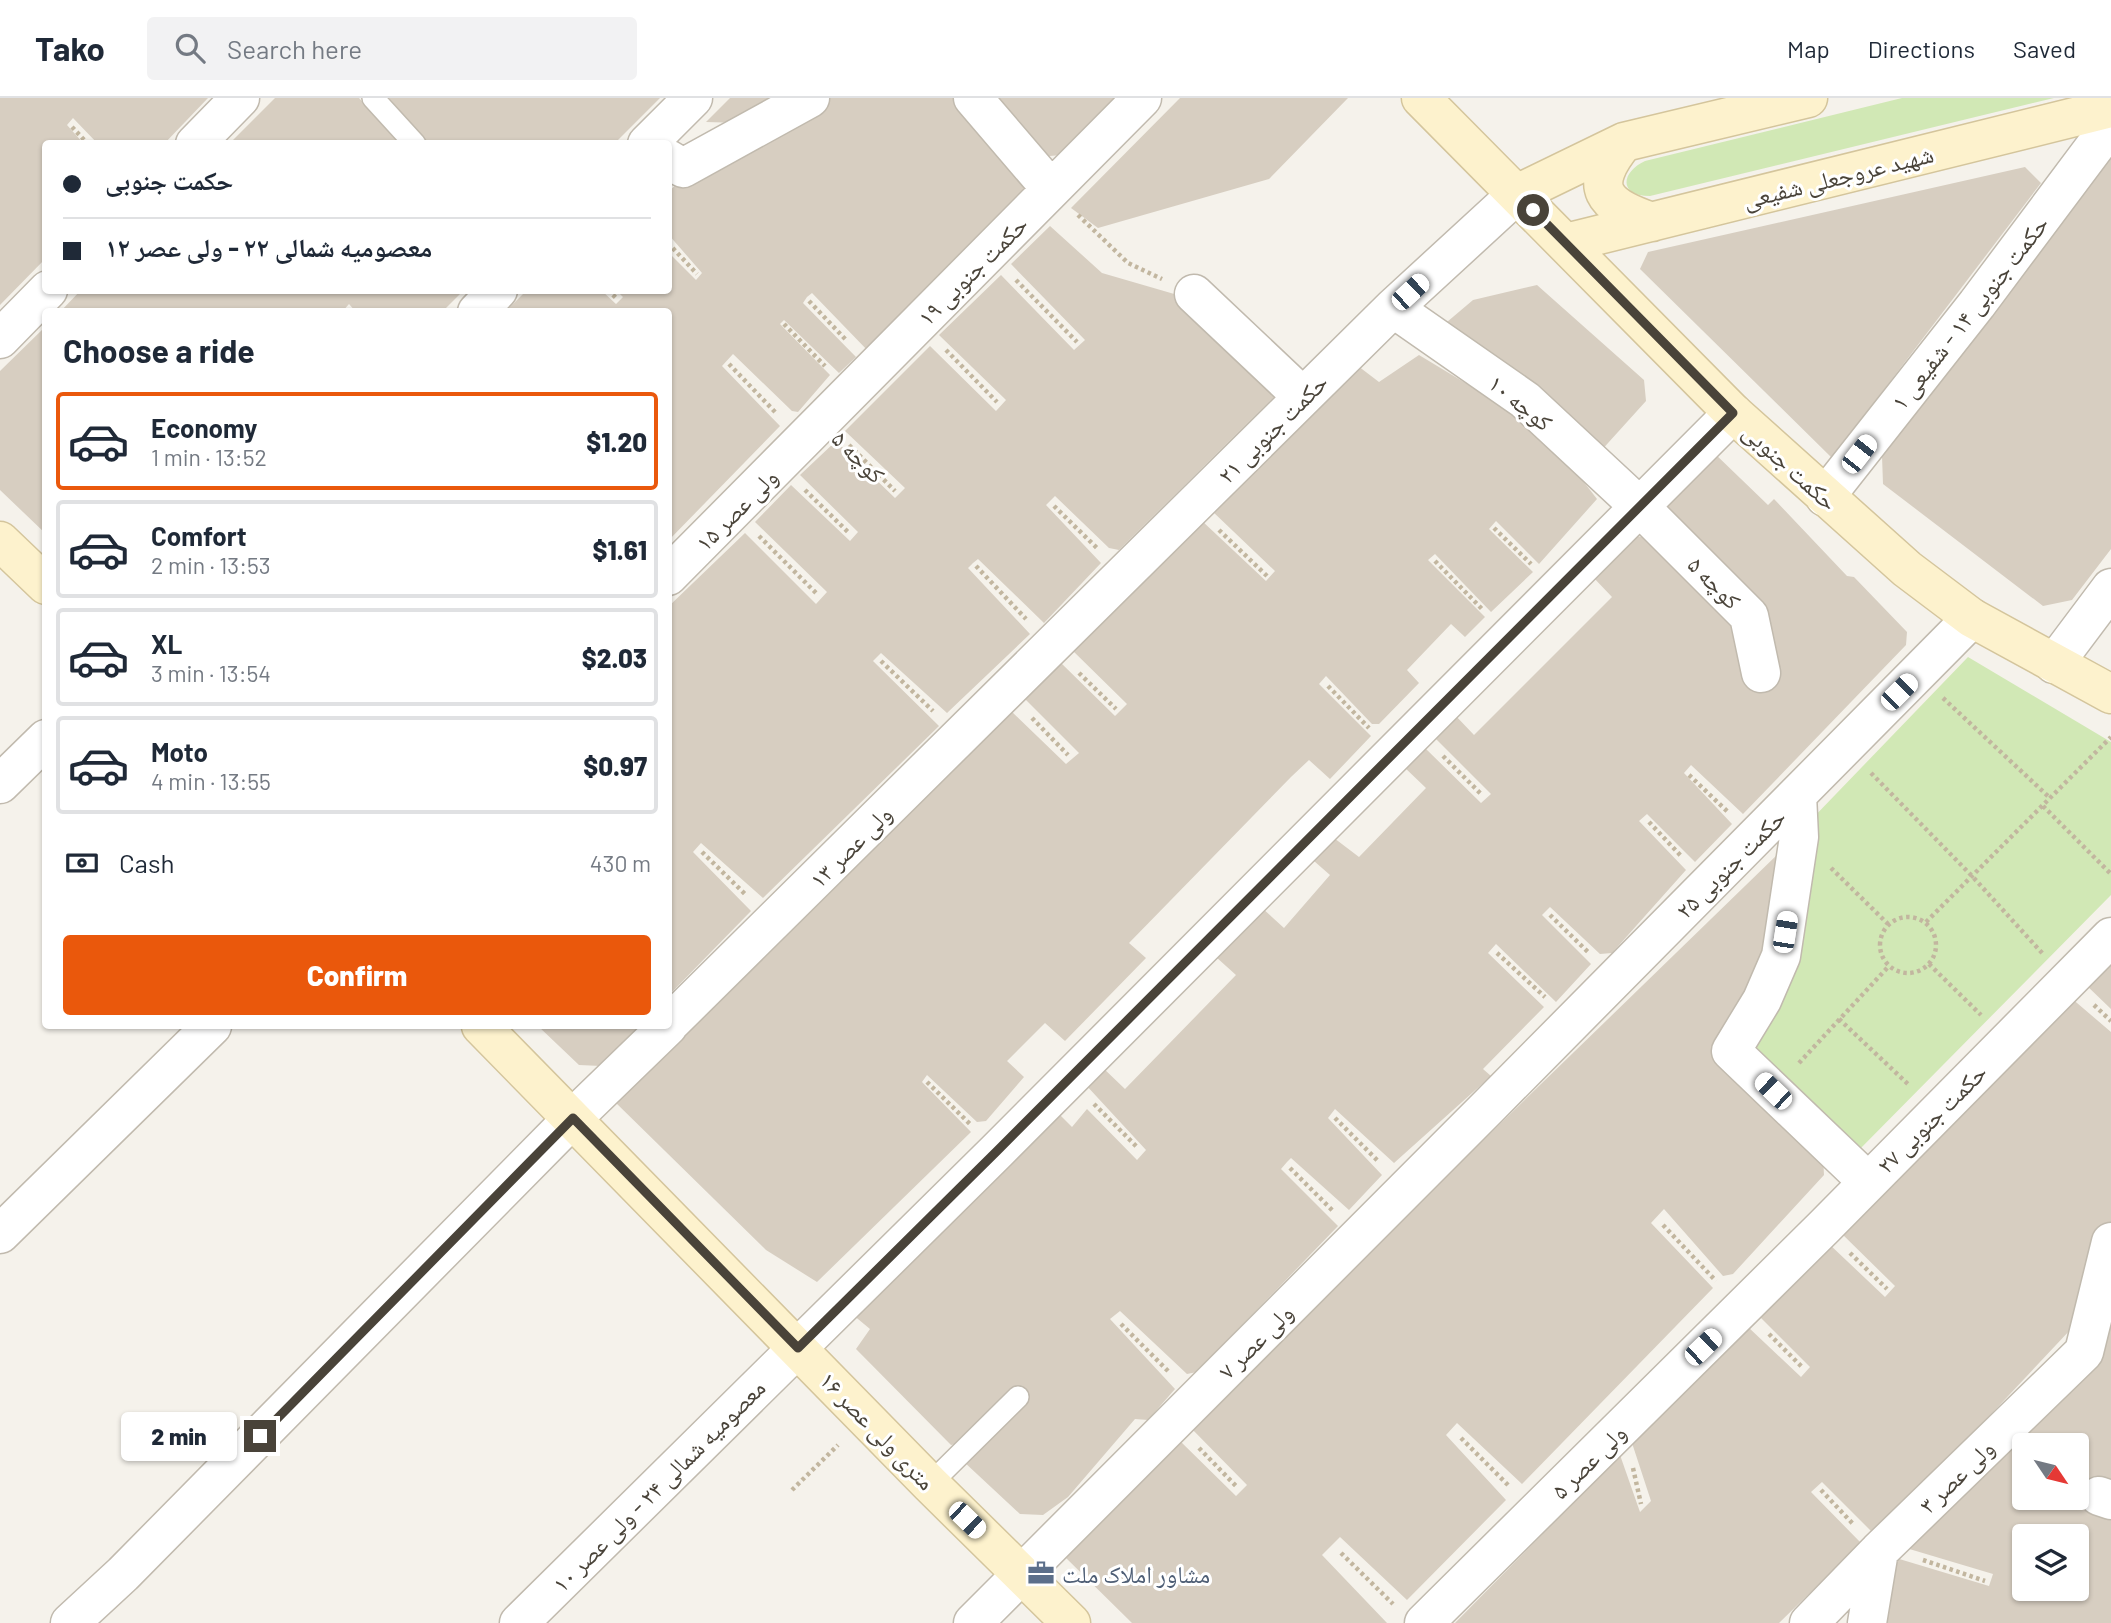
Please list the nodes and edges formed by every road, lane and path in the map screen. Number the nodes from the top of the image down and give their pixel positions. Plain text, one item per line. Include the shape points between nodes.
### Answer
1 (240, 98) edge
2 (373, 98) edge
3 (694, 98) edge
4 (810, 98) edge
5 (973, 98) edge
6 (1142, 98) edge
7 (1421, 98) edge
8 (1808, 98) edge
9 (2111, 108) edge
10 (2111, 125) edge
11 (72, 127) dead end
12 (84, 140) edge
13 (199, 140) edge
14 (411, 140) edge
15 (651, 140) edge
16 (1624, 142) junction
17 (672, 162) edge
18 (1051, 189) junction
19 (1517, 194) junction
20 (1652, 222) junction
21 (1566, 243) junction
22 (672, 247) edge
23 (990, 252) junction
24 (697, 274) dead end
25 (44, 294) edge
26 (494, 294) edge
27 (612, 294) edge
28 (1194, 294) joint
29 (617, 299) dead end
30 (810, 301) dead end
31 (481, 308) edge
32 (1393, 308) junction
33 (920, 323) junction
34 (784, 324) dead end
35 (0, 339) edge
36 (1077, 342) dead end
37 (729, 364) dead end
38 (863, 381) junction
39 (1303, 397) junction
40 (997, 402) dead end
41 (1733, 413) junction
42 (802, 442) junction
43 (895, 491) dead end
44 (1825, 497) junction
45 (1054, 506) dead end
46 (1194, 506) junction
47 (1640, 507) junction
48 (734, 511) junction
49 (1494, 528) dead end
50 (849, 533) dead end
51 (0, 541) edge
52 (1435, 561) dead end
53 (976, 566) dead end
54 (672, 572) edge
55 (1124, 574) junction
56 (1267, 576) dead end
57 (42, 581) edge
58 (2111, 588) edge
59 (1557, 590) junction
60 (818, 595) dead end
61 (1972, 618) junction
62 (1510, 637) junction
63 (881, 661) dead end
64 (2054, 664) junction
65 (1029, 668) junction
66 (1761, 673) dead end
67 (1917, 674) junction
68 (1328, 686) dead end
69 (2111, 694) edge
70 (1116, 709) dead end
71 (959, 737) junction
72 (2111, 737) edge
73 (1406, 742) junction
74 (42, 743) edge
75 (1845, 747) junction
76 (1068, 755) dead end
77 (1689, 775) dead end
78 (0, 784) edge
79 (1482, 795) dead end
80 (1797, 795) junction
81 (2050, 798) junction
82 (2043, 806) junction
83 (1649, 822) dead end
84 (1755, 838) junction
85 (702, 852) dead end
86 (2111, 874) edge
87 (1972, 876) junction
88 (1709, 885) junction
89 (1550, 915) dead end
90 (774, 922) junction
91 (1926, 922) junction
92 (2111, 937) edge
93 (1497, 953) dead end
94 (1929, 964) junction
95 (1889, 966) junction
96 (1615, 979) junction
97 (2067, 981) junction
98 (1839, 1019) junction
99 (672, 1021) edge
100 (1573, 1022) junction
101 (209, 1029) edge
102 (484, 1029) edge
103 (664, 1029) edge
104 (2008, 1041) junction
105 (1069, 1079) junction
106 (927, 1082) dead end
107 (1773, 1091) junction
108 (1488, 1107) joint
109 (1937, 1112) junction
110 (573, 1118) junction
111 (1335, 1118) dead end
112 (1138, 1148) dead end
113 (997, 1151) junction
114 (1290, 1168) dead end
115 (1868, 1182) junction
116 (1406, 1190) junction
117 (1663, 1225) dead end
118 (1824, 1227) junction
119 (0, 1234) edge
120 (1359, 1237) junction
121 (2111, 1242) edge
122 (1887, 1289) dead end
123 (1747, 1304) junction
124 (1121, 1324) dead end
125 (798, 1348) junction
126 (1803, 1368) dead end
127 (1018, 1398) dead end
128 (1185, 1411) junction
129 (866, 1417) junction
130 (1461, 1438) dead end
131 (930, 1484) junction
132 (1237, 1487) dead end
133 (792, 1490) dead end
134 (1821, 1490) dead end
135 (1535, 1513) junction
136 (1881, 1549) junction
137 (1341, 1553) dead end
138 (1022, 1574) junction
139 (1985, 1581) dead end
140 (1410, 1614) edge
141 (70, 1623) edge
142 (519, 1623) edge
143 (973, 1623) edge
144 (1071, 1623) edge
145 (1809, 1623) edge
146 (1867, 1623) edge

1 - 13 street
2 - 14 lane
3 - 15 street
4 - 17 street via 682,168
5 - 18 street
6 - 18 street, حکمت جنوبی ۱۹
7 - 19 street, حکمت جنوبی
8 - 16 street
9 - 20 street, شهید عروجعلی شفیعی
10 - 44 street, حکمت جنوبی ۱۴ - شفیعی ۱
11 - 12 path
16 - 19 street
16 - 20 street via 1611,158 1603,182 1607,199 1624,212
18 - 23 street, حکمت جنوبی ۱۹
18 - 28 path via 1128,263
19 - 21 street, حکمت جنوبی
19 - 32 street, حکمت جنوبی ۲۱
20 - 21 street, شهید عروجعلی شفیعی
21 - 41 street, حکمت جنوبی
22 - 24 path
23 - 33 street, حکمت جنوبی ۱۹
23 - 36 path
25 - 35 street
26 - 31 street
27 - 29 path
28 - 39 street
30 - 38 path
32 - 39 street, حکمت جنوبی ۲۱
32 - 47 street, کوچه ۱۰ via 1525,400
33 - 38 street, حکمت جنوبی ۱۹
33 - 40 path
34 - 38 path
37 - 42 path
38 - 42 street, حکمت جنوبی ۱۹
39 - 46 street, حکمت جنوبی ۲۱
41 - 44 street, حکمت جنوبی
41 - 47 street, معصومیه شمالی ۲۴ - ولی عصر ۱۰
42 - 43 path, کوچه ۵
42 - 48 street, ولی عصر ۱۵
42 - 50 path
44 - 61 street, حکمت جنوبی
45 - 55 path
46 - 55 street, حکمت جنوبی ۲۱
46 - 56 path
47 - 59 street, معصومیه شمالی ۲۴ - ولی عصر ۱۰
47 - 66 street, کوچه ۵ via 1749,616
48 - 54 street, ولی عصر ۱۵
48 - 60 path
49 - 59 path
51 - 57 street
52 - 62 path
53 - 65 path
55 - 65 street, حکمت جنوبی ۲۱
58 - 64 street
59 - 62 street, معصومیه شمالی ۲۴ - ولی عصر ۱۰
61 - 64 street, حکمت جنوبی
61 - 67 street, حکمت جنوبی ۲۵
62 - 73 street, معصومیه شمالی ۲۴ - ولی عصر ۱۰
63 - 71 path
64 - 69 street, حکمت جنوبی
65 - 70 path
65 - 71 street, ولی عصر ۱۳
65 - 76 path
67 - 75 street, حکمت جنوبی ۲۵
67 - 81 path
68 - 73 path
71 - 90 street, ولی عصر ۱۳
72 - 81 path
73 - 79 path
73 - 105 street, معصومیه شمالی ۲۴ - ولی عصر ۱۰
74 - 78 street
75 - 80 street, حکمت جنوبی ۲۵
75 - 87 path
77 - 84 path
80 - 84 street, حکمت جنوبی ۲۵
80 - 107 street via 1799,837 1781,956 1762,1000 1731,1051
81 - 82 path
82 - 86 path
82 - 87 path
83 - 88 path
84 - 88 street, حکمت جنوبی ۲۵
85 - 90 path
87 - 91 path
87 - 97 path
88 - 96 street, حکمت جنوبی ۲۵
89 - 96 path
90 - 99 street, ولی عصر ۱۳
91 - 94 path via 1935,934 1937,950
91 - 95 path via 1907,916 1888,924 1880,937 1881,953
92 - 97 street, حکمت جنوبی ۲۷
93 - 100 path
94 - 95 path via 1917,972 1902,973
94 - 104 path
95 - 98 path
96 - 100 street, حکمت جنوبی ۲۵
97 - 104 street, حکمت جنوبی ۲۷
98 - 107 path
98 - 109 path
100 - 108 street, حکمت جنوبی ۲۵
101 - 119 street
102 - 110 street, ۱۶ متری ولی عصر
103 - 110 street, ولی عصر ۱۳
104 - 109 street, حکمت جنوبی ۲۷
105 - 112 path
105 - 113 street, معصومیه شمالی ۲۴ - ولی عصر ۱۰
106 - 113 path
107 - 115 street
108 - 116 street, ولی عصر ۷
109 - 115 street, حکمت جنوبی ۲۷
110 - 125 street, ۱۶ متری ولی عصر
110 - 141 street, ولی عصر ۱۳
111 - 116 path
113 - 125 street, معصومیه شمالی ۲۴ - ولی عصر ۱۰
114 - 120 path
115 - 118 street, حکمت جنوبی ۲۷
116 - 120 street, ولی عصر ۷
117 - 123 path
118 - 122 path
118 - 123 street, حکمت جنوبی ۲۷
120 - 128 street, ولی عصر ۷
121 - 136 street, ولی عصر ۳ via 2084,1352
123 - 126 path
123 - 135 street, ولی عصر ۵
124 - 128 path
125 - 129 street, ۱۶ متری ولی عصر
125 - 142 street, معصومیه شمالی ۲۴ - ولی عصر ۱۰
127 - 131 lane
128 - 132 path
128 - 138 street, ولی عصر ۷
129 - 131 street, ۱۶ متری ولی عصر
129 - 133 path
130 - 135 path
131 - 138 street, ۱۶ متری ولی عصر
134 - 136 path
135 - 140 street, ولی عصر ۵
136 - 139 path
136 - 145 street, ولی عصر ۳
136 - 146 street
137 - 140 path
138 - 143 street, ولی عصر ۷
138 - 144 street, ۱۶ متری ولی عصر

